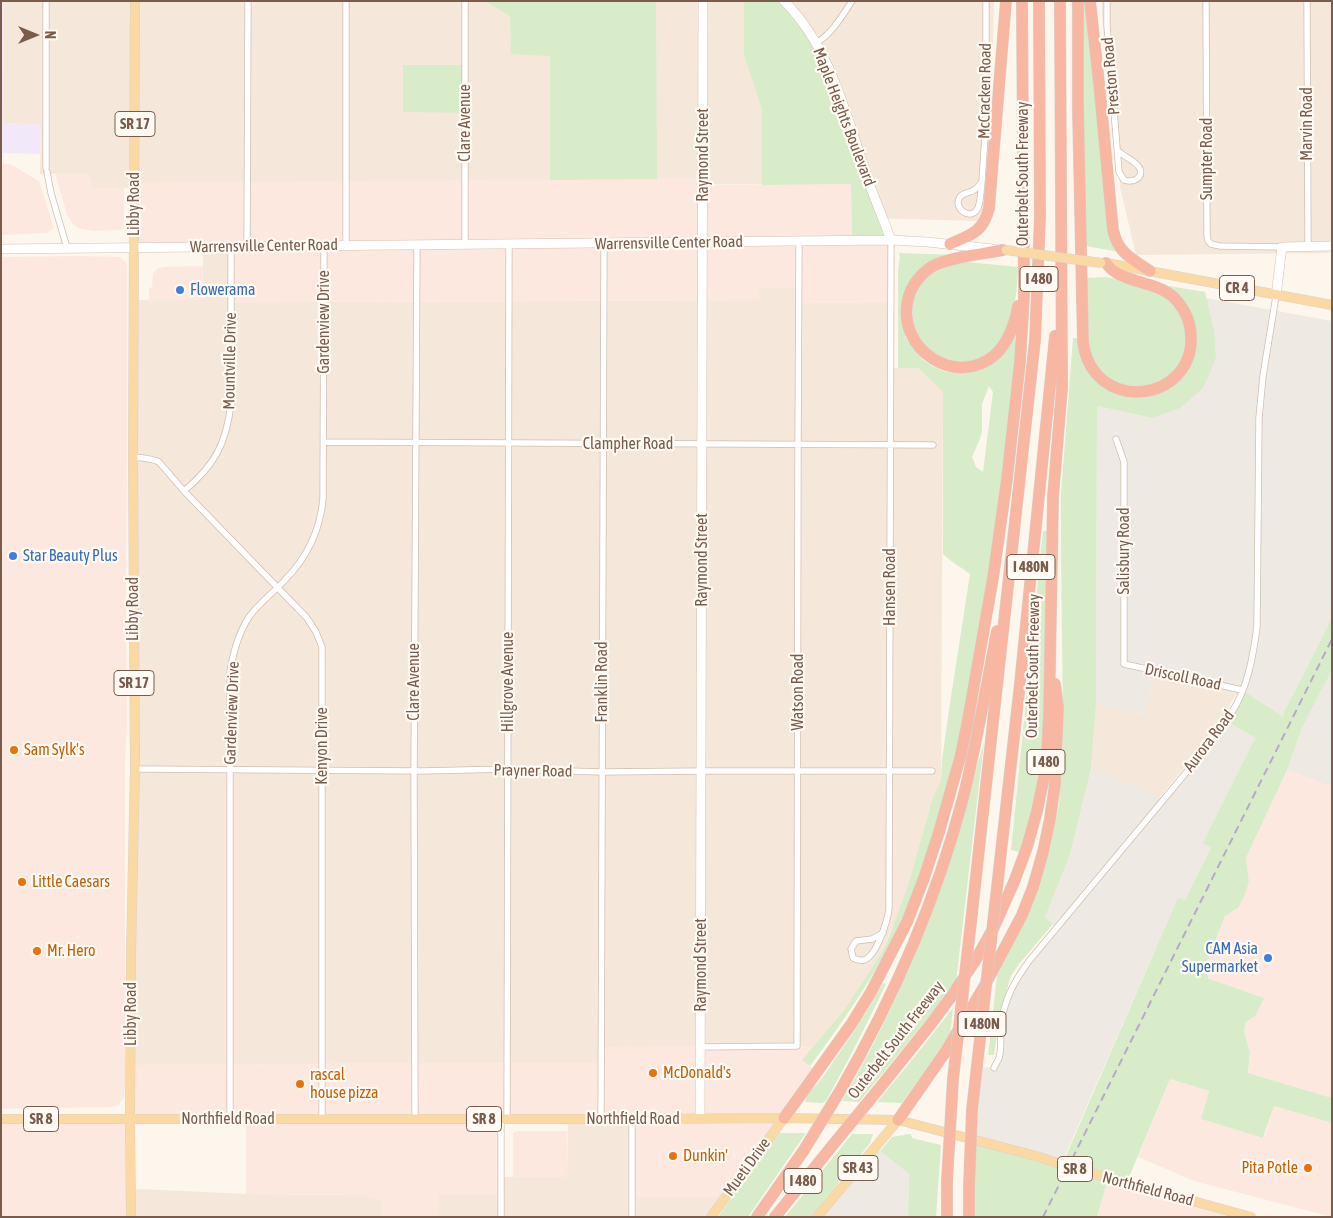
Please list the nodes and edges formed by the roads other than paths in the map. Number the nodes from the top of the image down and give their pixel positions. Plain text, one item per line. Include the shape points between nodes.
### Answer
1 (46, 1) edge
2 (135, 1) edge
3 (248, 1) edge
4 (346, 1) edge
5 (465, 1) edge
6 (703, 1) edge
7 (784, 1) edge
8 (852, 1) edge
9 (986, 1) edge
10 (1006, 1) edge
11 (1022, 1) edge
12 (1039, 1) edge
13 (1060, 1) edge
14 (1078, 1) edge
15 (1090, 1) edge
16 (1107, 1) edge
17 (1206, 1) edge
18 (1307, 1) edge
19 (816, 43) junction
20 (1118, 151) junction
21 (982, 181) junction
22 (891, 240) junction
23 (799, 242) junction
24 (703, 243) junction
25 (417, 244) junction
26 (465, 244) junction
27 (509, 244) junction
28 (604, 244) junction
29 (950, 244) junction
30 (346, 245) junction
31 (324, 246) junction
32 (1308, 246) junction
33 (1332, 246) edge
34 (134, 247) junction
35 (231, 247) junction
36 (247, 247) junction
37 (1282, 247) junction
38 (67, 248) junction
39 (1, 249) edge
40 (1004, 250) junction
41 (1104, 263) junction
42 (1022, 270) junction
43 (1150, 271) junction
44 (1060, 273) junction
45 (1276, 296) junction
46 (1332, 305) edge
47 (1116, 439) dead end
48 (324, 442) junction
49 (416, 443) junction
50 (508, 443) junction
51 (603, 444) junction
52 (702, 444) junction
53 (798, 445) junction
54 (891, 445) junction
55 (933, 445) dead end
56 (133, 457) junction
57 (184, 491) junction
58 (1011, 556) junction
59 (277, 588) junction
60 (1050, 650) junction
61 (1124, 664) joint
62 (1242, 690) junction
63 (135, 769) junction
64 (508, 769) junction
65 (230, 770) junction
66 (322, 770) junction
67 (414, 771) junction
68 (701, 771) junction
69 (798, 771) junction
70 (890, 771) junction
71 (932, 771) dead end
72 (601, 772) junction
73 (883, 932) junction
74 (700, 1047) junction
75 (994, 1068) dead end
76 (784, 1118) junction
77 (1, 1119) edge
78 (130, 1119) junction
79 (230, 1119) junction
80 (322, 1119) junction
81 (415, 1119) junction
82 (504, 1119) junction
83 (601, 1119) junction
84 (632, 1119) junction
85 (700, 1119) junction
86 (898, 1120) junction
87 (131, 1217) edge
88 (501, 1217) edge
89 (632, 1217) edge
90 (711, 1217) edge
91 (757, 1217) edge
92 (775, 1217) edge
93 (817, 1217) edge
94 (946, 1217) edge
95 (969, 1217) edge
96 (1251, 1217) edge

1 - 38 street via 46,170
2 - 34 main road, Libby Road / SR 17
3 - 36 street
4 - 30 street
5 - 26 street, Clare Avenue
6 - 24 street, Raymond Street
7 - 19 street, Maple Heights Boulevard
8 - 19 street via 823,39
9 - 21 street, McCracken Road via 986,121
10 - 29 highway via 990,208 981,228
11 - 42 highway
12 - 58 highway, Outerbelt South Freeway / I 480 via 1037,319
13 - 44 highway, Outerbelt South Freeway / I 480
14 - 41 highway via 1085,353 1088,363 1100,378 1120,390 1142,392 1163,386 1183,366 1190,350 1191,330 1184,310 1165,291 1116,273
15 - 43 highway via 1113,230 1124,254
16 - 20 street, Preston Road
17 - 37 street, Sumpter Road via 1208,240 1220,246
18 - 32 street, Marvin Road
19 - 22 street, Maple Heights Boulevard via 850,122
20 - 20 street, Preston Road via 1121,177 1130,182 1136,180 1139,166
21 - 21 street, McCracken Road via 977,210 963,213 959,208 959,198 976,189
22 - 23 street, Warrensville Center Road / CR 4
22 - 29 street, Warrensville Center Road / CR 4
22 - 54 street, Hansen Road
23 - 24 street, Warrensville Center Road / CR 4
23 - 53 street, Watson Road
24 - 28 street, Warrensville Center Road / CR 4
24 - 52 street, Raymond Street
25 - 26 street, Warrensville Center Road / CR 4
25 - 30 street, Warrensville Center Road / CR 4
25 - 49 street, Clare Avenue
26 - 27 street, Warrensville Center Road / CR 4
27 - 28 street, Warrensville Center Road / CR 4
27 - 50 street, Hillgrove Avenue
28 - 51 street, Franklin Road
29 - 40 street, Warrensville Center Road / CR 4
30 - 31 street, Warrensville Center Road / CR 4
31 - 36 street, Warrensville Center Road / CR 4
31 - 48 street, Gardenview Drive
32 - 33 street
32 - 37 street
34 - 35 street, Warrensville Center Road / CR 4
34 - 38 street, Warrensville Center Road / CR 4
34 - 56 main road, Libby Road / SR 17
35 - 36 street, Warrensville Center Road / CR 4
35 - 57 street, Mountville Drive via 231,404 228,424 210,464
37 - 45 street
38 - 39 street, Warrensville Center Road / CR 4
40 - 41 main road, Warrensville Center Road / CR 4, bridge
40 - 42 highway via 943,262 917,280 909,296 907,318 919,348 937,362 954,366 974,365 996,354 1016,318
41 - 43 main road, Warrensville Center Road / CR 4
42 - 76 highway via 1020,362 1007,479 967,725 947,804 907,922 872,992
43 - 45 main road, Warrensville Center Road / CR 4
44 - 60 highway, Outerbelt South Freeway / I 480 via 1062,388 1053,497
44 - 95 highway, Outerbelt South Freeway / I 480N, bridge via 1020,684 974,1090
45 - 46 main road, Warrensville Center Road / CR 4
45 - 62 street, Aurora Road via 1262,376 1259,418 1257,627 1253,656
47 - 61 street, Salisbury Road via 1124,462
48 - 49 street, Clampher Road
48 - 59 street, Gardenview Drive via 319,524 303,560
49 - 50 street, Clampher Road
49 - 67 street, Clare Avenue
50 - 51 street, Clampher Road
50 - 64 street, Hillgrove Avenue
51 - 52 street, Clampher Road
51 - 72 street, Franklin Road
52 - 53 street, Clampher Road
52 - 68 street, Raymond Street
53 - 54 street, Clampher Road
53 - 69 street, Watson Road
54 - 55 street, Clampher Road
54 - 70 street, Hansen Road
56 - 57 street, Kenyon Drive via 159,462
56 - 63 main road, Libby Road / SR 17
57 - 59 street, Kenyon Drive
58 - 91 highway, Outerbelt South Freeway / I 480, bridge via 963,798 923,919 896,982 840,1091
58 - 94 highway, Outerbelt South Freeway / I 480N, bridge via 953,1079
59 - 65 street, Gardenview Drive via 249,617 233,657
59 - 66 street, Kenyon Drive via 306,618 322,647
60 - 86 highway via 1058,703 1055,784 1033,887 985,985 946,1051
60 - 92 highway, Outerbelt South Freeway / I 480, bridge via 1045,773 1032,829 994,927 966,976 931,1024
61 - 62 street, Driscoll Road
62 - 75 street, Aurora Road via 1233,711 1210,744 1017,978 1004,1010 1000,1057
63 - 65 street, Prayner Road
63 - 78 main road, Libby Road / SR 17
64 - 67 street, Prayner Road
64 - 72 street, Prayner Road
64 - 82 street, Hillgrove Avenue
65 - 66 street, Prayner Road
65 - 79 street, Gardenview Drive
66 - 67 street, Prayner Road
66 - 80 street, Kenyon Drive
67 - 81 street, Clare Avenue
68 - 69 street, Prayner Road
68 - 72 street, Prayner Road
68 - 74 street, Raymond Street
69 - 70 street, Prayner Road
69 - 74 street, Watson Road via 797,1046
70 - 71 street, Prayner Road
70 - 73 street, Hansen Road via 889,908
72 - 83 street, Franklin Road
73 - 73 street, Hansen Road via 872,955 862,961 853,958 851,949 856,941 872,939
74 - 85 street, Raymond Street
76 - 85 main road, Northfield Road / SR 8
76 - 86 main road, Northfield Road / SR 8
76 - 90 main road, Mueti Drive
77 - 78 main road, Northfield Road / SR 8
78 - 79 main road, Northfield Road / SR 8
78 - 87 main road, Libby Road / SR 17
79 - 80 main road, Northfield Road / SR 8
80 - 81 main road, Northfield Road / SR 8
81 - 82 main road, Northfield Road / SR 8
82 - 83 main road, Northfield Road / SR 8
82 - 88 street, Hillgrove Avenue
83 - 84 main road, Northfield Road / SR 8
84 - 85 main road, Northfield Road / SR 8
84 - 89 street
86 - 93 main road, SR 43
86 - 96 main road, Northfield Road / SR 8

